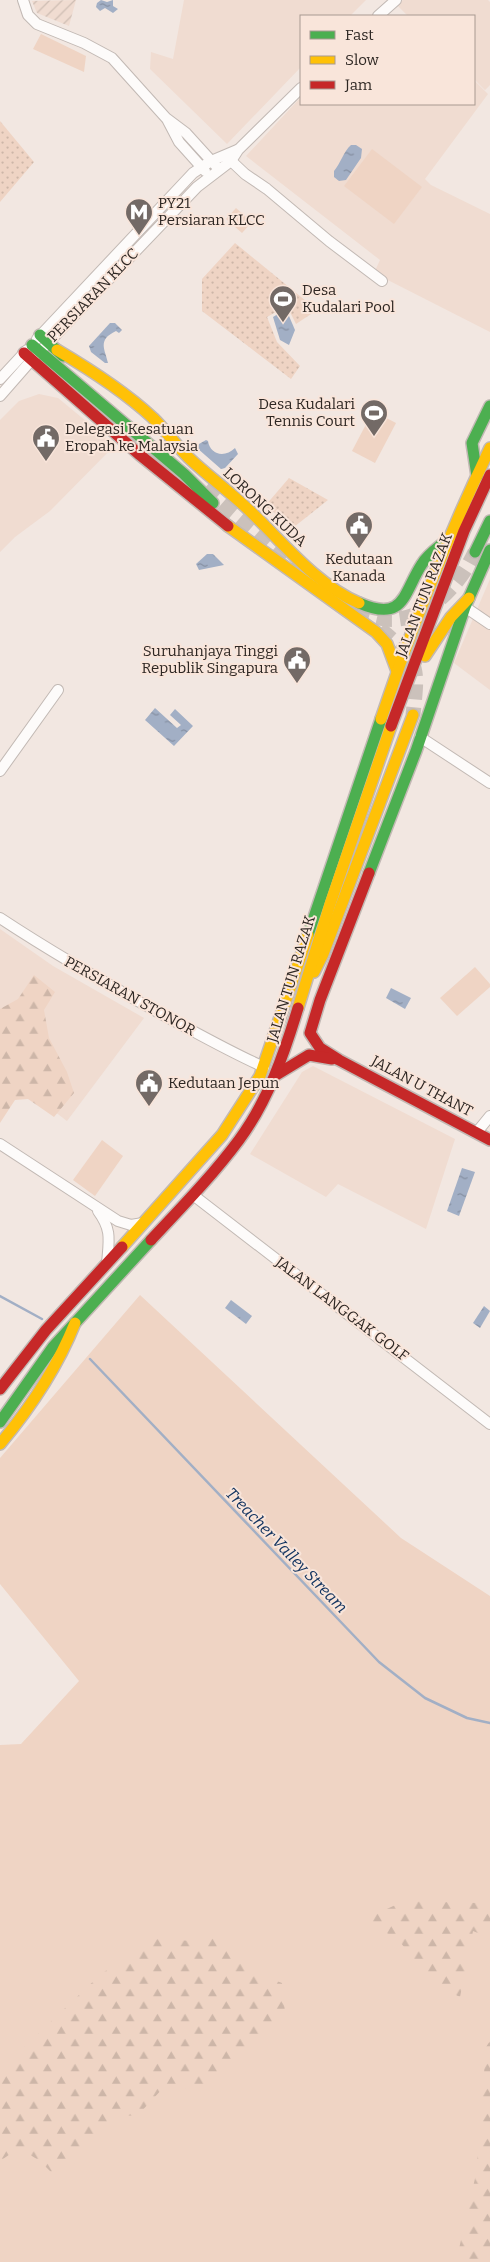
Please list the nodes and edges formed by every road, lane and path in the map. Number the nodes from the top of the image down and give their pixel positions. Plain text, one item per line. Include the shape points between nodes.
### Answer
1 (23, 0) edge
2 (396, 0) edge
3 (379, 15) edge
4 (300, 89) edge
5 (166, 118) junction
6 (228, 158) junction
7 (215, 165) junction
8 (201, 168) junction
9 (210, 175) junction
10 (382, 281) dead end
11 (48, 342) junction
12 (32, 352) junction
13 (0, 379) edge
14 (0, 396) edge
15 (490, 406) edge
16 (490, 448) edge
17 (185, 470) dead end
18 (490, 475) edge
19 (477, 476) junction
20 (225, 488) junction
21 (215, 505) dead end
22 (219, 520) junction
23 (490, 521) edge
24 (447, 540) junction
25 (490, 550) edge
26 (475, 552) tunnel mouth
27 (467, 602) junction
28 (490, 624) edge
29 (397, 671) junction
30 (58, 690) dead end
31 (402, 696) junction
32 (413, 715) tunnel mouth
33 (420, 738) junction
34 (0, 771) edge
35 (490, 783) edge
36 (0, 918) edge
37 (300, 998) junction
38 (339, 1060) junction
39 (264, 1068) junction
40 (276, 1075) junction
41 (490, 1116) edge
42 (477, 1132) junction
43 (490, 1140) edge
44 (0, 1144) edge
45 (193, 1195) junction
46 (96, 1208) junction
47 (145, 1223) junction
48 (107, 1264) junction
49 (77, 1320) junction
50 (34, 1344) junction
51 (0, 1380) edge
52 (0, 1389) edge
53 (10, 1411) junction
54 (0, 1422) edge
55 (490, 1424) edge
56 (0, 1434) edge
57 (0, 1444) edge

1 - 5 street via 28,15 37,24 112,58
2 - 3 street
4 - 6 street, PERSIARAN KLCC
5 - 7 street via 186,133
5 - 8 street via 179,142
6 - 7 street, PERSIARAN KLCC
6 - 10 street
7 - 8 street, PERSIARAN KLCC
7 - 9 street, PERSIARAN KLCC
8 - 9 street
8 - 11 street, PERSIARAN KLCC
9 - 11 street, PERSIARAN KLCC
11 - 12 street, PERSIARAN KLCC
11 - 17 main road via 78,374
11 - 20 main road, LORONG KUDA via 144,411 164,428 183,452
12 - 13 street, PERSIARAN KLCC
12 - 14 street, PERSIARAN KLCC
12 - 21 main road via 184,474
12 - 22 main road, LORONG KUDA via 140,455
15 - 19 main road via 472,442
16 - 19 main road, JALAN TUN RAZAK
18 - 31 main road, JALAN TUN RAZAK via 464,531
19 - 24 main road, JALAN TUN RAZAK
20 - 22 main road via 229,498 238,505 241,515 233,525
20 - 24 main road, LORONG KUDA via 306,567 349,600 368,609 388,610 406,599 423,563
22 - 29 main road, LORONG KUDA via 376,632 387,644
23 - 26 main road
24 - 29 main road, JALAN TUN RAZAK
25 - 27 main road
27 - 28 street
27 - 31 main road via 436,638
27 - 33 main road
29 - 39 main road, JALAN TUN RAZAK
30 - 34 street
31 - 37 main road, JALAN TUN RAZAK
32 - 37 main road via 323,954
33 - 35 street
33 - 38 main road, JALAN U THANT via 311,1027 311,1037 320,1048
36 - 39 street, PERSIARAN STONOR via 98,979
37 - 40 main road, JALAN TUN RAZAK
38 - 40 main road, JALAN U THANT via 309,1055
38 - 42 main road, JALAN U THANT
39 - 47 main road, JALAN TUN RAZAK via 222,1135
40 - 45 main road, JALAN TUN RAZAK via 240,1139
41 - 42 street
42 - 43 main road, JALAN U THANT
44 - 46 street
45 - 49 main road, JALAN TUN RAZAK
45 - 55 street, JALAN LANGGAK GOLF
46 - 47 street via 124,1224
46 - 48 street via 109,1232
47 - 48 main road, JALAN TUN RAZAK
48 - 50 main road, JALAN TUN RAZAK
49 - 53 main road, JALAN TUN RAZAK via 53,1348
49 - 57 main road via 65,1350 20,1421
50 - 51 main road
50 - 52 main road, JALAN TUN RAZAK
53 - 54 main road, JALAN TUN RAZAK
53 - 56 main road

